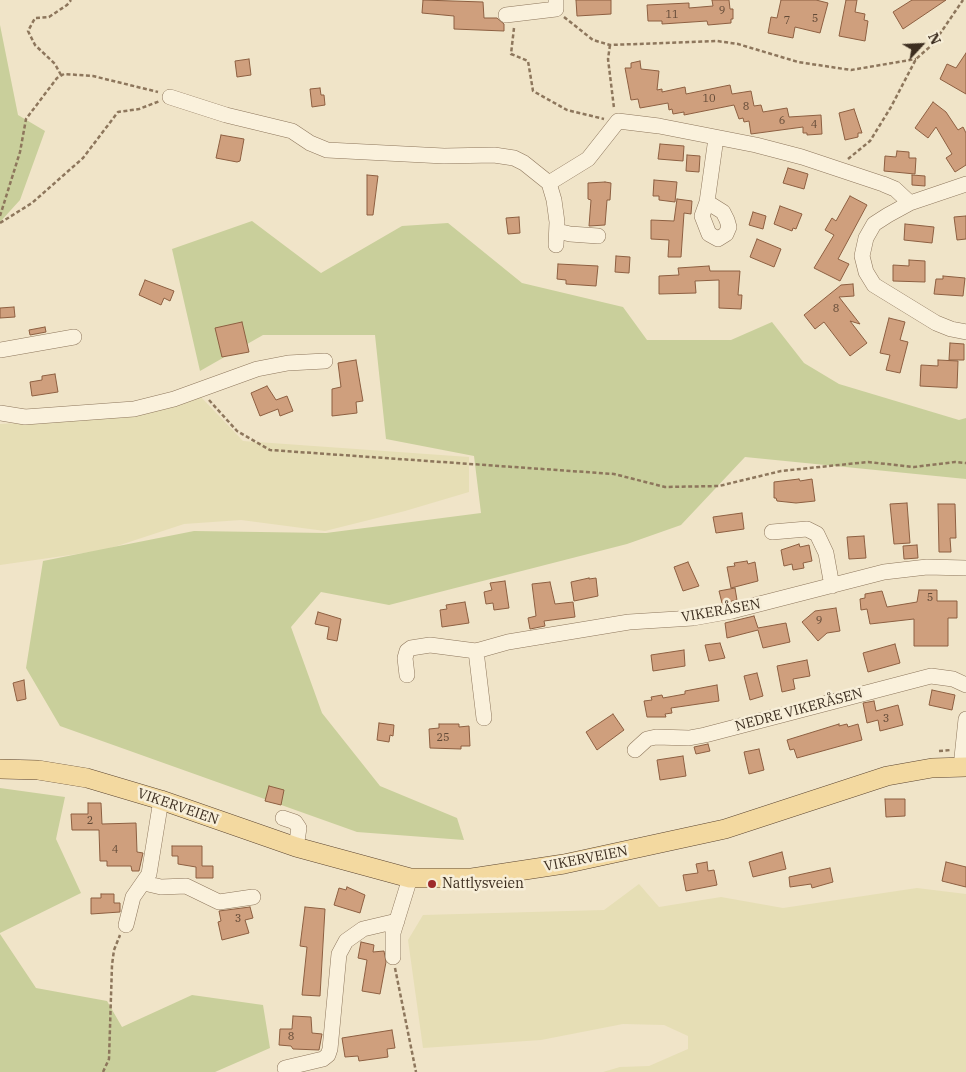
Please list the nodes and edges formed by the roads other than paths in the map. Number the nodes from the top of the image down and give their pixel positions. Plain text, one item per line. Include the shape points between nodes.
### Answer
1 (556, 4) edge
2 (511, 14) road end
3 (170, 97) road end
4 (716, 138) junction
5 (549, 183) junction
6 (966, 184) edge
7 (707, 202) dead end
8 (910, 203) junction
9 (598, 236) dead end
10 (966, 332) edge
11 (74, 337) dead end
12 (0, 350) edge
13 (325, 360) dead end
14 (0, 413) edge
15 (772, 532) dead end
16 (966, 568) edge
17 (832, 586) junction
18 (476, 651) junction
19 (407, 675) dead end
20 (966, 685) edge
21 (484, 718) dead end
22 (965, 728) edge
23 (635, 750) dead end
24 (964, 767) edge
25 (0, 769) edge
26 (161, 800) junction
27 (283, 818) dead end
28 (296, 847) junction
29 (410, 878) junction
30 (144, 883) junction
31 (253, 897) dead end
32 (396, 921) junction
33 (126, 925) road end
34 (393, 957) road end
35 (285, 1068) dead end

1 - 2 street
3 - 5 street via 292,131 327,150 494,155 514,158
4 - 5 street via 618,121 588,158
4 - 7 street
4 - 8 street via 765,147 883,184 895,189
5 - 9 street via 554,200 556,238 570,234
6 - 8 street
8 - 10 street via 874,224 866,238 862,256 866,272 874,285 892,298 936,323
11 - 12 street
13 - 14 street via 257,369 174,399 134,408 25,417
15 - 17 street via 807,529 817,534 826,553
16 - 17 street, VIKERÅSEN via 927,567 884,572
17 - 18 street, VIKERÅSEN via 732,612 629,622 508,642
18 - 19 street via 430,645 411,648 405,658
18 - 21 street
20 - 23 street, NEDRE VIKERÅSEN via 954,679 931,676 705,735 647,739
22 - 24 street
24 - 29 main road, VIKERVEIEN via 932,768 887,776 725,828 608,856 472,878
25 - 26 main road, VIKERVEIEN via 62,773
26 - 28 main road, VIKERVEIEN
26 - 30 street via 152,865
27 - 28 street via 295,822 299,828
28 - 29 main road, VIKERVEIEN
29 - 32 street
30 - 31 street via 161,887 186,886 219,902
30 - 33 street via 134,897
32 - 34 street
32 - 35 street via 363,929 346,941 339,954 330,1049 322,1059

